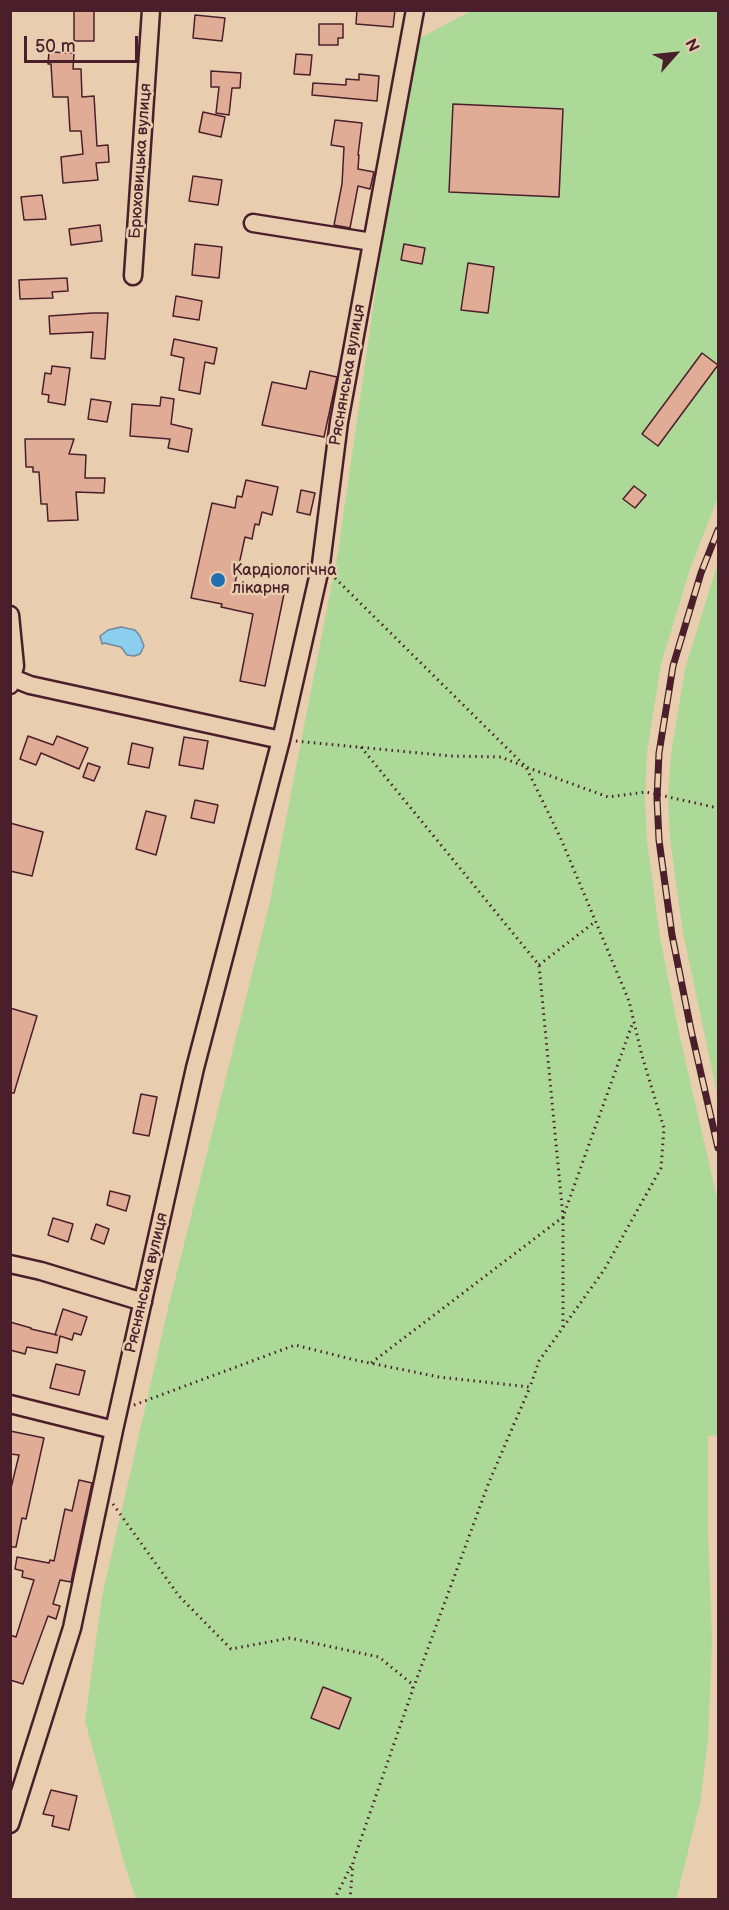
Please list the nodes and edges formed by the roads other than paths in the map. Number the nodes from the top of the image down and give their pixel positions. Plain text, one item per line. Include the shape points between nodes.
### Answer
1 (152, 10) edge
2 (415, 10) edge
3 (253, 223) dead end
4 (372, 242) junction
5 (134, 276) dead end
6 (10, 615) edge
7 (11, 680) edge
8 (281, 740) junction
9 (10, 1264) edge
10 (143, 1302) junction
11 (10, 1404) edge
12 (114, 1430) junction
13 (10, 1824) edge

1 - 5 street, Брюховицька вулиця
2 - 4 street, Ряснянська вулиця
3 - 4 street
4 - 8 street, Ряснянська вулиця via 339,422 321,564
6 - 7 street via 15,666
7 - 8 street
8 - 10 street, Ряснянська вулиця via 195,1068
9 - 10 street
10 - 12 street, Ряснянська вулиця
11 - 12 street
12 - 13 street, Ряснянська вулиця via 72,1628

